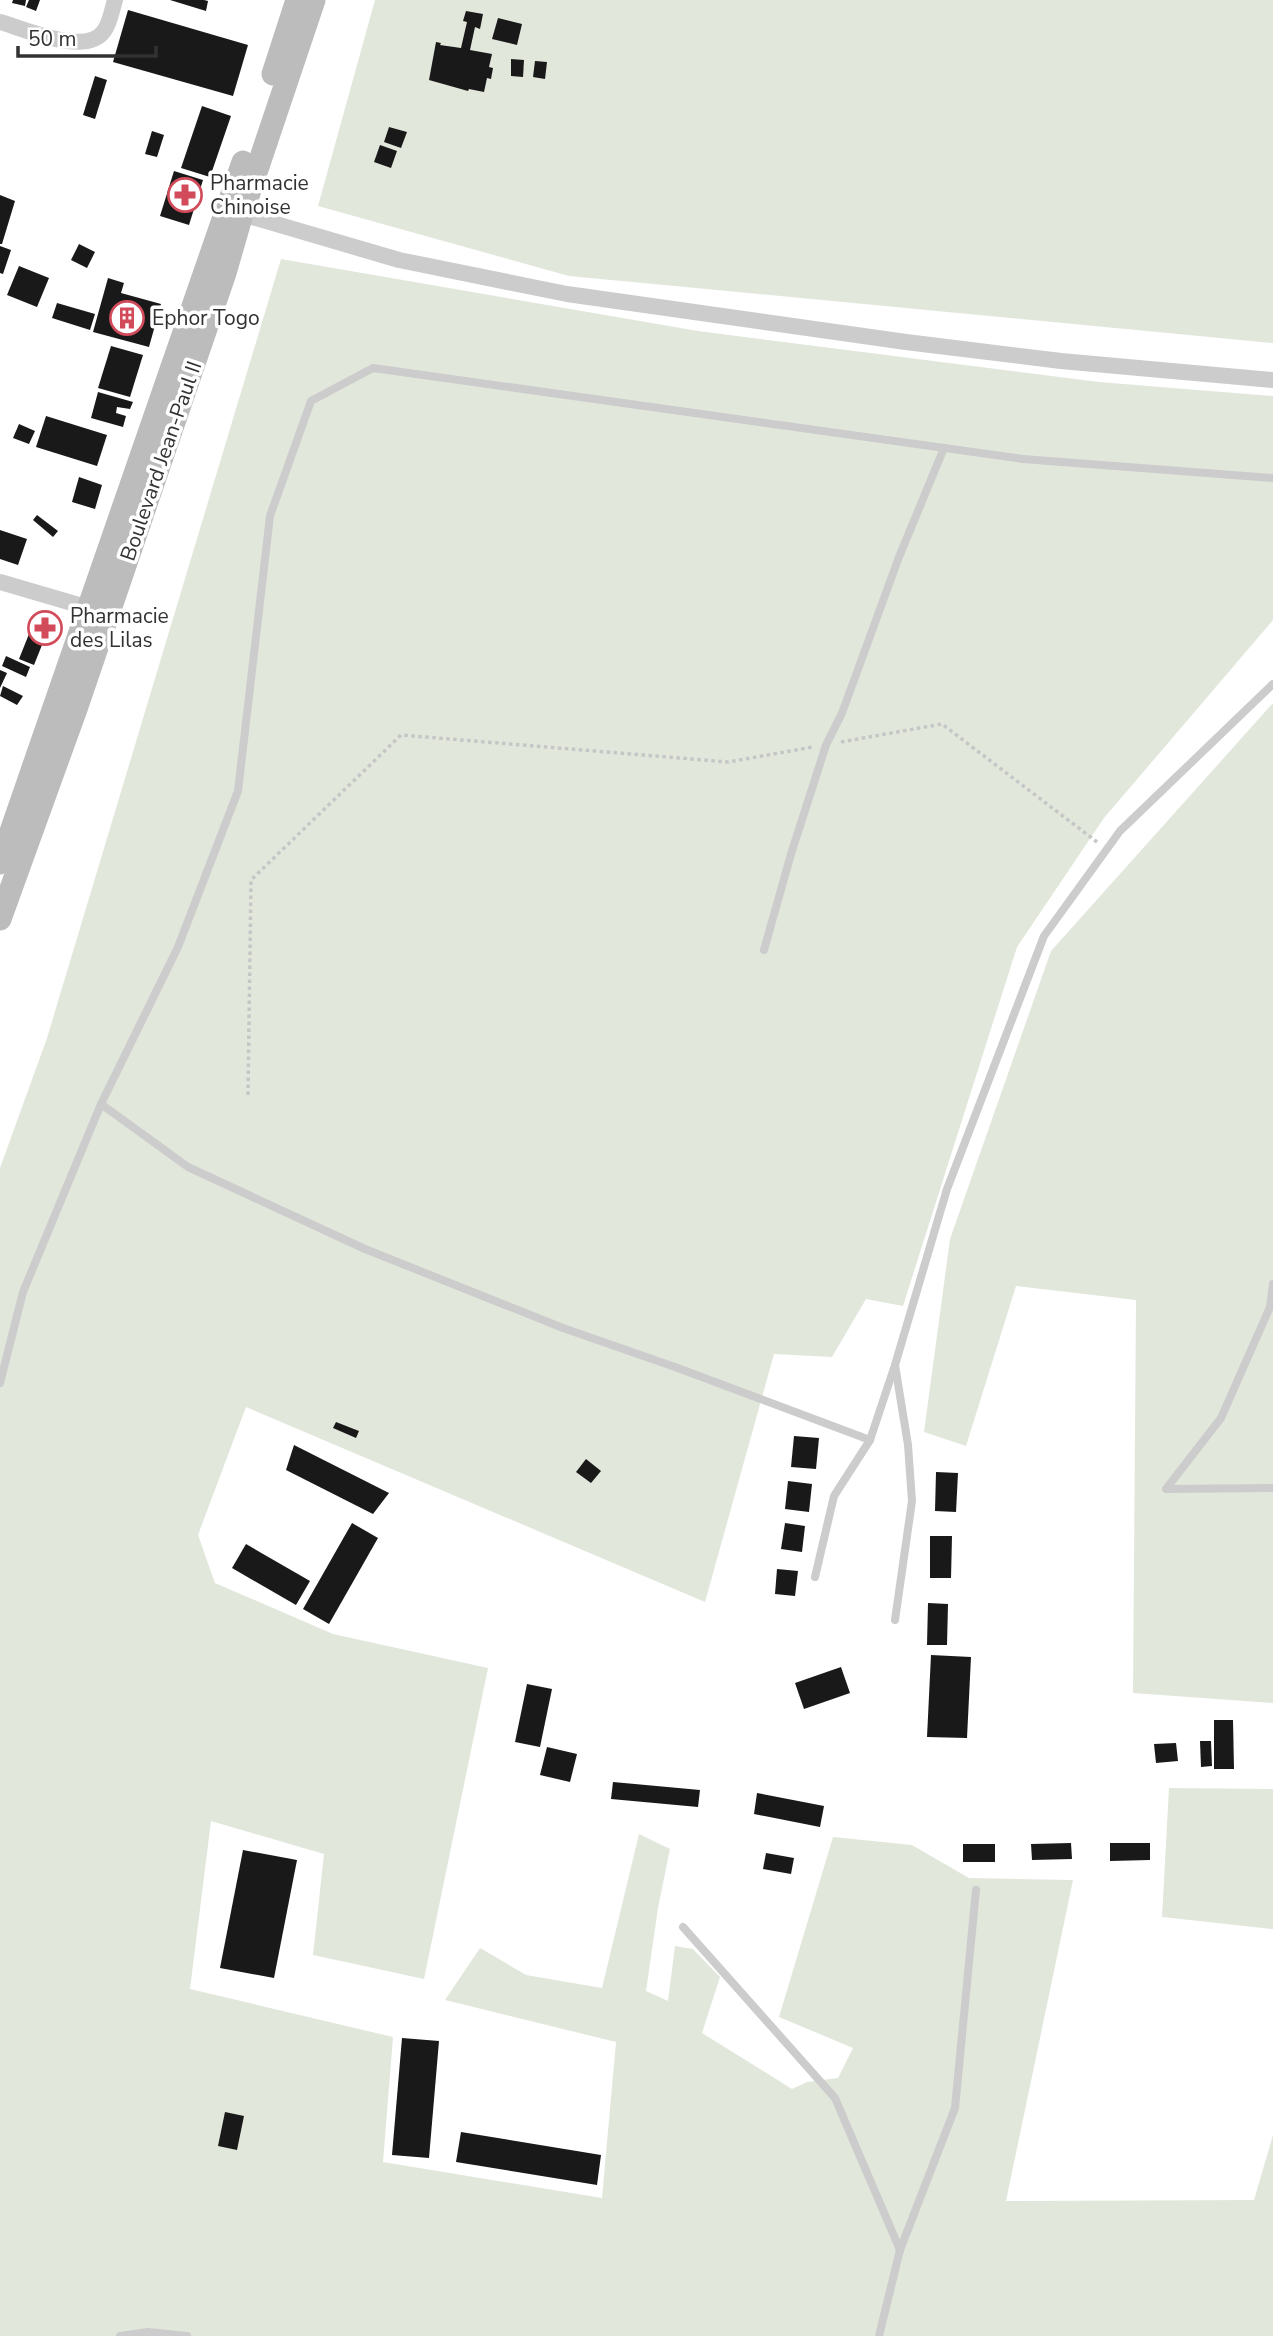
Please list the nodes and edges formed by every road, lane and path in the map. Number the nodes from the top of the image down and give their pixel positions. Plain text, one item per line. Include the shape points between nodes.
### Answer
1 (114, 0) edge
2 (297, 0) edge
3 (314, 0) edge
4 (0, 22) edge
5 (242, 214) junction
6 (1273, 380) edge
7 (944, 448) junction
8 (1273, 478) edge
9 (0, 582) edge
10 (89, 608) junction
11 (1273, 684) edge
12 (826, 745) junction
13 (1107, 849) junction
14 (0, 863) edge
15 (0, 919) edge
16 (764, 950) dead end
17 (248, 1095) dead end
18 (101, 1104) junction
19 (1273, 1284) edge
20 (895, 1365) junction
21 (0, 1383) edge
22 (870, 1440) junction
23 (1273, 1488) edge
24 (814, 1577) dead end
25 (895, 1620) dead end
26 (976, 1890) dead end
27 (683, 1927) dead end
28 (900, 2250) junction
29 (120, 2336) edge
30 (187, 2336) edge
31 (879, 2336) edge

1 - 4 street via 106,29 90,42 73,43
2 - 10 main road, Boulevard Jean-Paul II
3 - 5 main road, Boulevard Jean-Paul II
5 - 6 street via 399,260 567,294 1061,361
5 - 15 main road, Boulevard Jean-Paul II via 76,709
7 - 8 lane via 1023,460
7 - 12 lane
7 - 18 lane via 373,368 311,401 270,516 237,791 178,947
9 - 10 street
10 - 14 main road, Boulevard Jean-Paul II
11 - 13 lane via 1120,831
12 - 13 path via 942,724
12 - 16 lane
12 - 17 path via 729,762 401,735 251,880
13 - 20 lane via 1044,936 947,1189
18 - 21 lane via 23,1292
18 - 22 lane via 188,1167 365,1249 563,1328
19 - 23 lane via 1270,1307 1221,1418 1166,1489
20 - 22 lane
20 - 25 lane via 912,1501
22 - 24 lane via 834,1496
26 - 28 lane via 955,2108
27 - 28 lane via 835,2098
28 - 31 lane
29 - 30 lane via 148,2332

